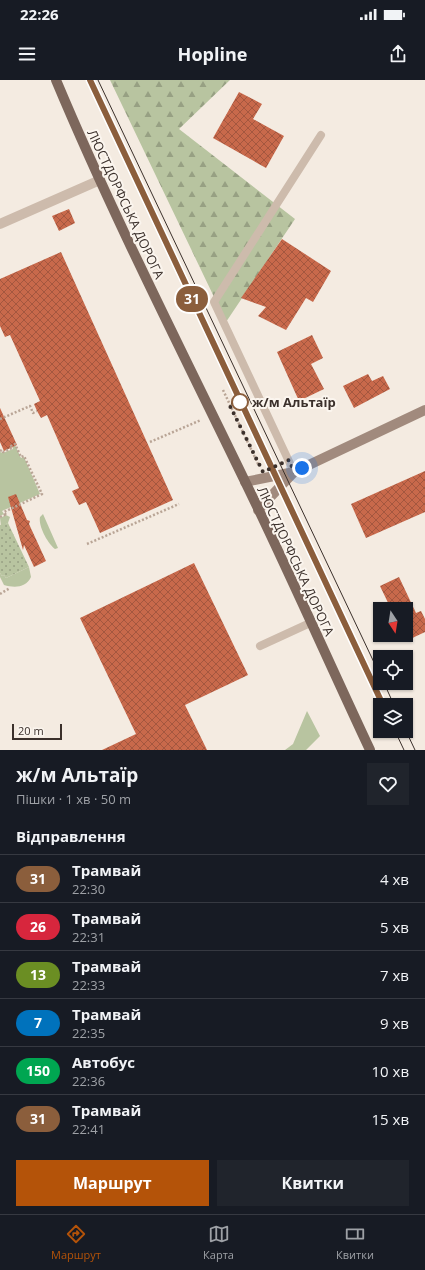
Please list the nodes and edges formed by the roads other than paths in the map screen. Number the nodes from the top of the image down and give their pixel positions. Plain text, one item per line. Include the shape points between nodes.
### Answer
1 (56, 80) edge
2 (321, 135) dead end
3 (100, 180) junction
4 (0, 224) edge
5 (425, 410) edge
6 (294, 472) junction
7 (245, 482) junction
8 (258, 510) junction
9 (310, 623) junction
10 (260, 646) dead end
11 (370, 750) edge

1 - 3 main road, ЛЮСТДОРФСЬКА ДОРОГА
2 - 6 lane via 214,302
3 - 4 street
3 - 7 main road, ЛЮСТДОРФСЬКА ДОРОГА
5 - 6 street
6 - 7 street
6 - 8 street
7 - 8 main road, ЛЮСТДОРФСЬКА ДОРОГА
8 - 9 main road, ЛЮСТДОРФСЬКА ДОРОГА
9 - 10 lane
9 - 11 main road, ЛЮСТДОРФСЬКА ДОРОГА

